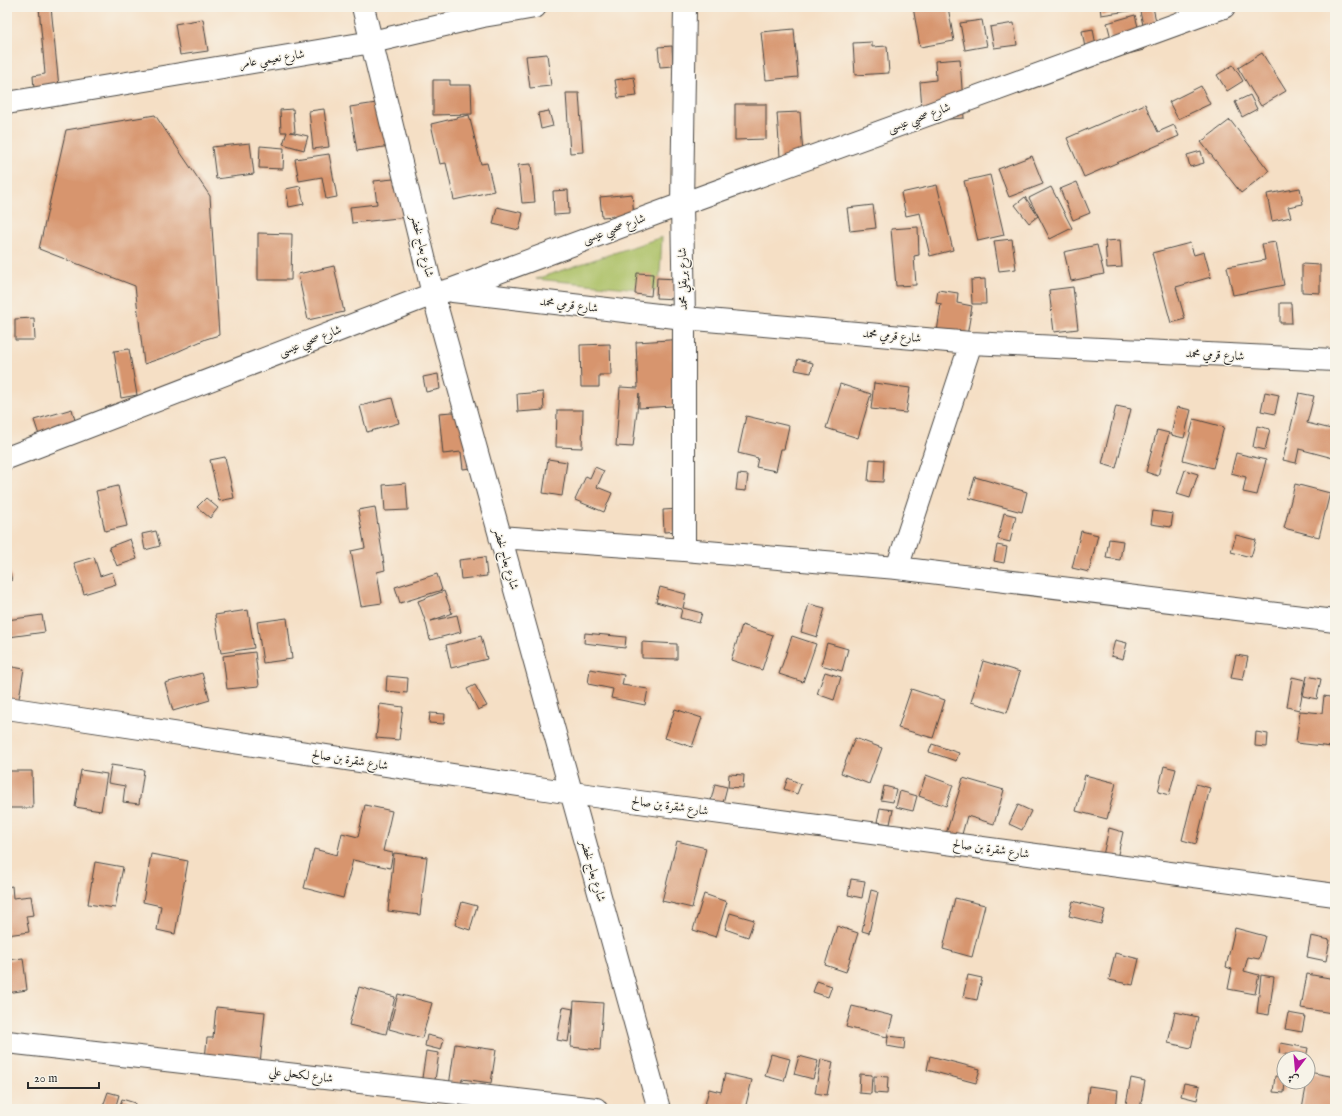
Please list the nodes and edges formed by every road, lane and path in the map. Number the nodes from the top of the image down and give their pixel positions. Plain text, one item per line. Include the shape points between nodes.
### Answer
1 (363, 7) edge
2 (535, 7) edge
3 (685, 7) edge
4 (1224, 7) edge
5 (483, 12) edge
6 (372, 42) junction
7 (7, 103) edge
8 (682, 204) junction
9 (442, 292) junction
10 (684, 318) junction
11 (971, 342) junction
12 (1335, 360) edge
13 (7, 458) edge
14 (500, 537) junction
15 (684, 550) junction
16 (897, 568) junction
17 (1335, 621) edge
18 (7, 708) edge
19 (572, 793) junction
20 (1335, 895) edge
21 (7, 1042) edge
22 (596, 1109) edge
23 (659, 1109) edge

1 - 6 street, شارع بعاج لخضر
2 - 5 street, شارع نعيمي عامر
3 - 8 street, شارع بريقلي محمد
4 - 8 street, شارع صحبي عيسى
5 - 6 street, شارع نعيمي عامر
6 - 7 street, شارع نعيمي عامر
6 - 9 street, شارع بعاج لخضر
8 - 9 street, شارع صحبي عيسى
8 - 10 street, شارع بريقلي محمد
9 - 10 street, شارع قرمي محمد
9 - 13 street, شارع صحبي عيسى
9 - 14 street, شارع بعاج لخضر
10 - 11 street, شارع قرمي محمد
10 - 15 street, شارع بريقلي محمد
11 - 12 street, شارع قرمي محمد
11 - 16 street
14 - 15 street
14 - 19 street, شارع بعاج لخضر
15 - 16 street
16 - 17 street
18 - 19 street, شارع شقرة بن صالح
19 - 20 street, شارع شقرة بن صالح
19 - 23 street, شارع بعاج لخضر
21 - 22 street, شارع لكحل علي

